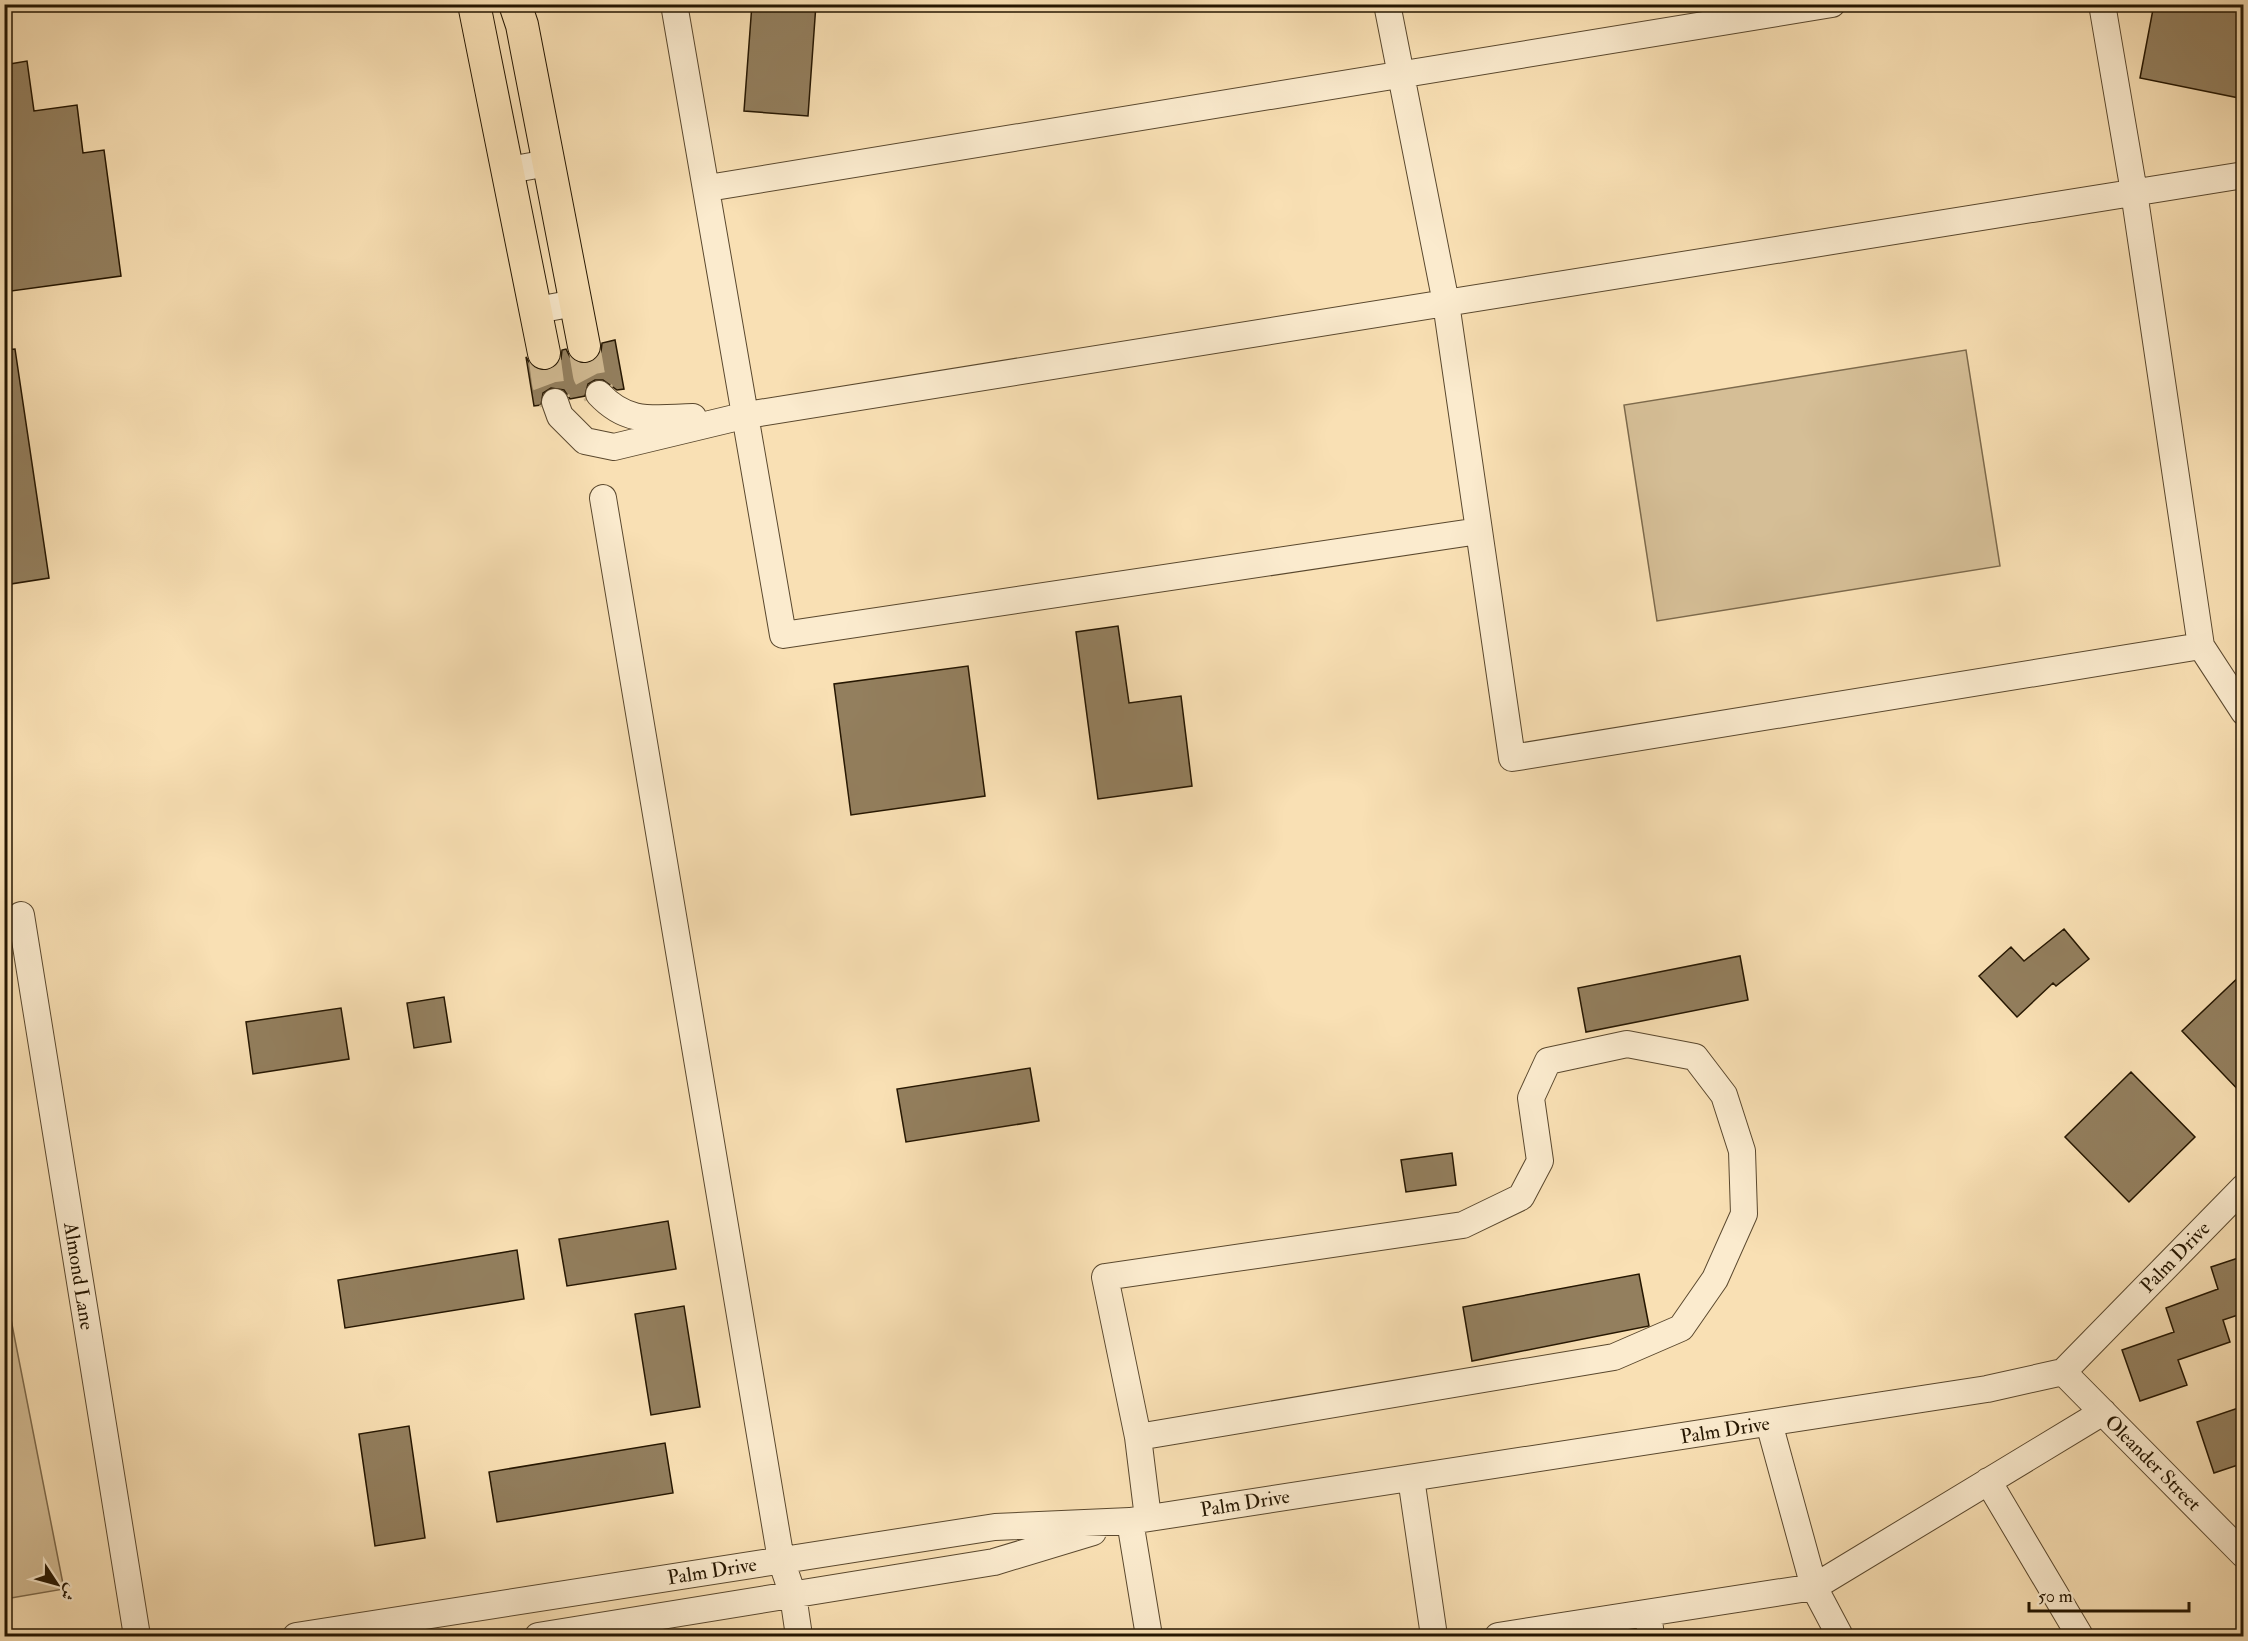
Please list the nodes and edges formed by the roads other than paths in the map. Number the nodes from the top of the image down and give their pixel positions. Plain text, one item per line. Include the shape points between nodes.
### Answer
1 (474, 4) edge
2 (515, 4) edge
3 (674, 4) edge
4 (1387, 4) edge
5 (1832, 4) edge
6 (2102, 4) edge
7 (1399, 73) junction
8 (548, 162) junction
9 (509, 170) junction
10 (2244, 174) edge
11 (708, 188) junction
12 (2134, 192) junction
13 (575, 303) junction
14 (1446, 303) junction
15 (537, 310) junction
16 (584, 346) tunnel mouth
17 (544, 353) tunnel mouth
18 (599, 394) tunnel mouth
19 (555, 402) tunnel mouth
20 (747, 415) junction
21 (603, 498) dead end
22 (1479, 531) junction
23 (2201, 646) junction
24 (2244, 712) edge
25 (21, 915) dead end
26 (2244, 1187) edge
27 (2063, 1372) junction
28 (2103, 1412) junction
29 (1770, 1423) junction
30 (1138, 1437) junction
31 (1411, 1478) junction
32 (1988, 1481) junction
33 (1139, 1519) junction
34 (2244, 1555) edge
35 (781, 1560) junction
36 (1814, 1587) junction
37 (793, 1595) junction
38 (1650, 1625) edge
39 (137, 1636) edge
40 (296, 1636) edge
41 (538, 1636) edge
42 (799, 1636) edge
43 (1149, 1636) edge
44 (1434, 1636) edge
45 (1498, 1636) edge
46 (1840, 1636) edge
47 (2080, 1636) edge

1 - 9 main road
2 - 8 main road
3 - 11 street
4 - 7 street
5 - 7 street
6 - 12 street
7 - 11 street
7 - 14 street
8 - 9 street
8 - 13 main road
9 - 15 main road
10 - 12 street
11 - 20 street
12 - 14 street
12 - 23 street
13 - 15 street
13 - 16 main road
14 - 20 street
14 - 22 street
15 - 17 main road
18 - 20 street via 609,405 635,418
19 - 20 street via 560,416 585,441 614,447
20 - 22 street via 783,635
21 - 35 street
22 - 23 street via 1512,758
23 - 24 street
25 - 39 street, Almond Lane
26 - 27 street, Palm Drive
27 - 28 street, Oleander Street
27 - 29 street, Palm Drive via 1987,1389
28 - 32 street
28 - 34 street, Oleander Street
29 - 31 street, Palm Drive
29 - 36 street
30 - 30 street via 1614,1358 1681,1328 1715,1279 1744,1214 1742,1151 1724,1095 1695,1057 1628,1044 1548,1061 1531,1098 1540,1161 1521,1197 1463,1225 1105,1277
30 - 33 street
31 - 33 street, Palm Drive
31 - 44 street
32 - 36 street
32 - 47 street
33 - 35 street, Palm Drive via 995,1527
33 - 37 street, Palm Drive via 994,1562
33 - 43 street
35 - 37 street
35 - 40 street, Palm Drive
36 - 38 street
36 - 46 street
37 - 41 street, Palm Drive
37 - 42 street
38 - 45 street

